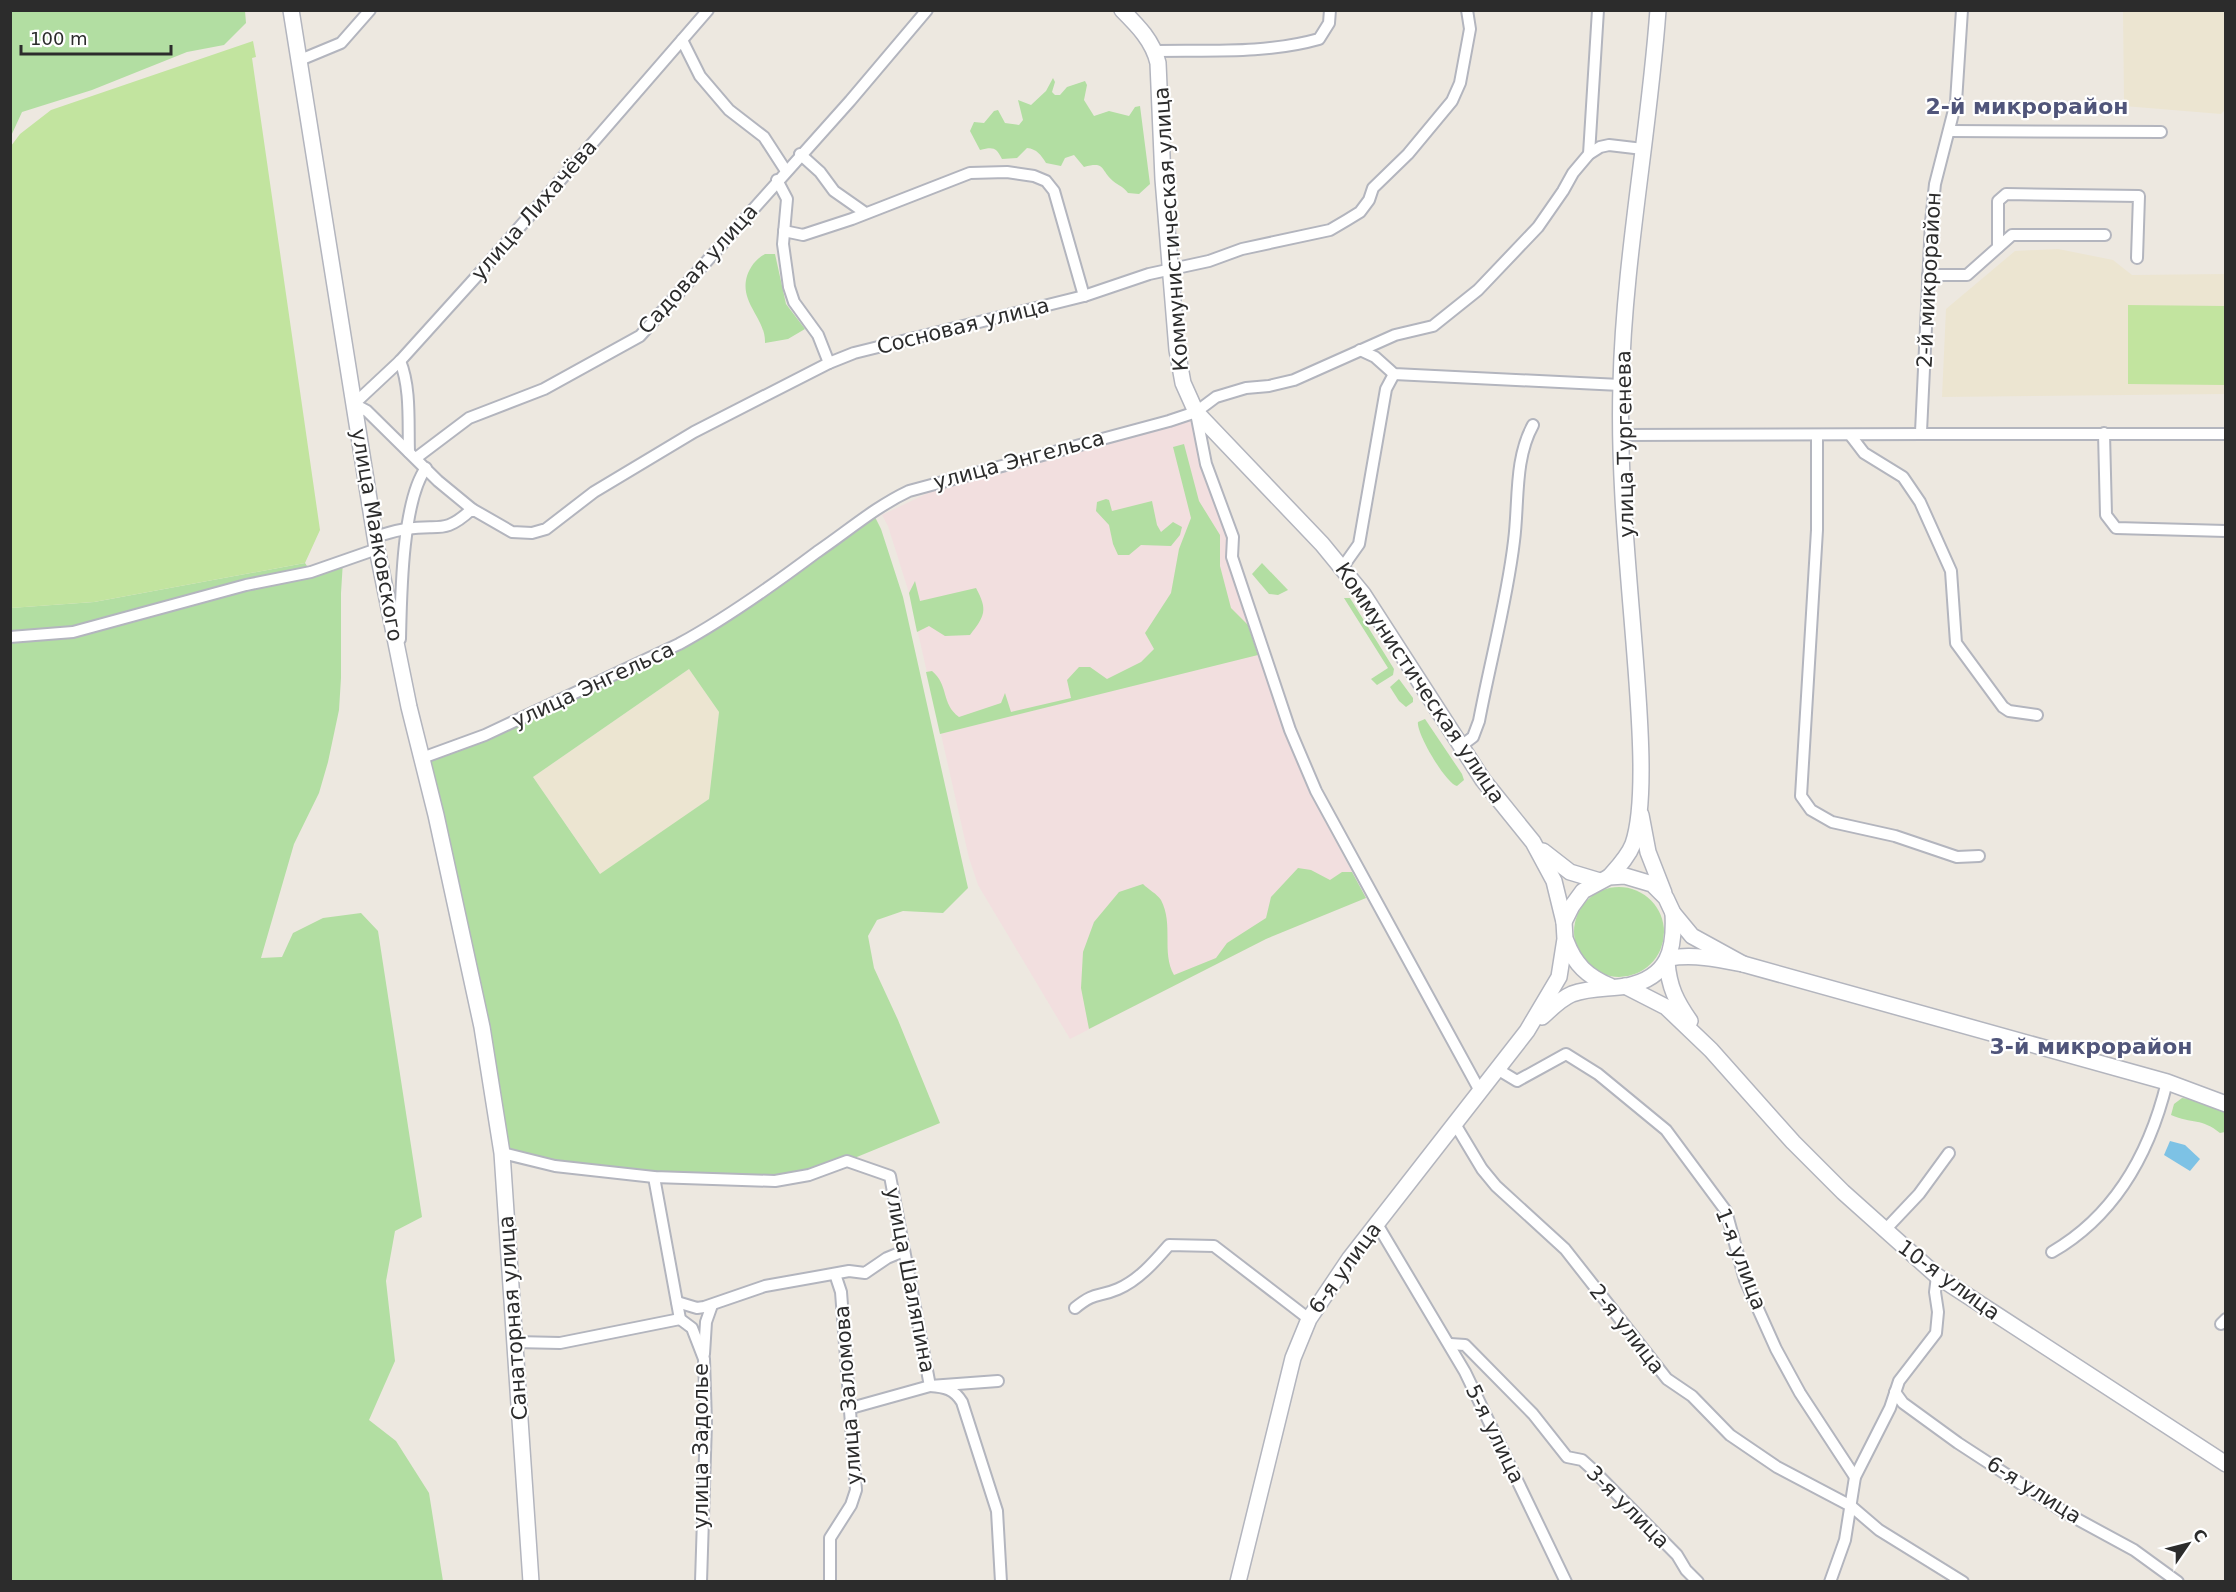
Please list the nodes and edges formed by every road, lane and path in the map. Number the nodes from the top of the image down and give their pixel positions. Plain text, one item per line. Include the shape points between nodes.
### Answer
1 (291, 10) edge
2 (370, 10) edge
3 (708, 10) edge
4 (927, 10) edge
5 (1122, 10) edge
6 (1330, 10) edge
7 (1467, 10) edge
8 (1598, 10) edge
9 (1658, 10) edge
10 (1962, 10) edge
11 (682, 40) junction
12 (1155, 51) junction
13 (300, 60) junction
14 (1950, 131) junction
15 (2161, 132) dead end
16 (1643, 149) junction
17 (800, 154) junction
18 (1589, 154) junction
19 (786, 171) junction
20 (777, 180) junction
21 (864, 212) junction
22 (784, 231) junction
23 (2106, 235) dead end
24 (1998, 247) junction
25 (2137, 258) dead end
26 (1171, 269) junction
27 (1928, 275) junction
28 (1084, 296) junction
29 (1359, 350) junction
30 (400, 361) junction
31 (829, 363) junction
32 (1394, 374) junction
33 (1620, 385) junction
34 (354, 404) junction
35 (1196, 411) junction
36 (1533, 424) dead end
37 (1920, 432) junction
38 (2104, 433) junction
39 (2226, 434) edge
40 (1621, 435) junction
41 (1817, 435) junction
42 (1851, 436) junction
43 (413, 455) junction
44 (426, 468) junction
45 (472, 509) junction
46 (407, 528) junction
47 (2226, 531) edge
48 (376, 543) junction
49 (1342, 567) junction
50 (10, 637) edge
51 (399, 660) junction
52 (2037, 715) dead end
53 (1461, 746) junction
54 (422, 758) junction
55 (1639, 806) junction
56 (1533, 842) junction
57 (1979, 856) dead end
58 (1605, 879) junction
59 (1666, 898) junction
60 (1673, 912) junction
61 (1564, 922) junction
62 (1565, 939) junction
63 (1668, 960) junction
64 (1743, 964) junction
65 (1618, 986) junction
66 (1527, 1031) junction
67 (1710, 1050) junction
68 (487, 1056) joint
69 (1497, 1069) junction
70 (2167, 1082) junction
71 (1480, 1091) junction
72 (2226, 1104) edge
73 (1455, 1124) junction
74 (1949, 1153) dead end
75 (502, 1154) junction
76 (654, 1177) junction
77 (1377, 1224) junction
78 (1884, 1231) junction
79 (904, 1251) junction
80 (2052, 1252) dead end
81 (836, 1274) junction
82 (1937, 1276) junction
83 (677, 1302) junction
84 (712, 1305) junction
85 (1075, 1308) dead end
86 (680, 1319) junction
87 (1309, 1319) junction
88 (515, 1342) junction
89 (1450, 1344) junction
90 (704, 1359) junction
91 (998, 1381) dead end
92 (930, 1386) junction
93 (1895, 1392) junction
94 (851, 1408) junction
95 (2226, 1464) edge
96 (1856, 1477) junction
97 (1851, 1506) junction
98 (531, 1581) edge
99 (701, 1581) edge
100 (830, 1581) edge
101 (1002, 1581) edge
102 (1238, 1581) edge
103 (1566, 1581) edge
104 (1698, 1581) edge
105 (1830, 1581) edge
106 (1963, 1581) edge
107 (2178, 1581) edge

1 - 13 street, улица Маяковского
2 - 13 street via 340,43
3 - 11 street, улица Лихачёва
4 - 17 street, Садовая улица
5 - 12 street
6 - 12 street via 1329,23 1318,39 1305,43 1254,50
7 - 26 street, Сосновая улица via 1468,40 1460,83 1452,101 1408,154 1372,188 1360,212 1330,230
8 - 18 street
9 - 16 street, улица Тургенева
10 - 14 street, 2-й микрорайон via 1956,102
11 - 19 street via 706,84 729,110 765,137
11 - 30 street, улица Лихачёва
12 - 26 street, Коммунистическая улица
13 - 34 street, улица Маяковского
14 - 15 street
14 - 27 street, 2-й микрорайон via 1935,184
16 - 18 street via 1610,145
16 - 33 street, улица Тургенева
17 - 19 street, Садовая улица
17 - 21 street via 820,171 834,191
18 - 29 street, улица Энгельса via 1538,227 1478,290 1433,326 1395,335
19 - 20 street, Садовая улица
20 - 22 street via 787,199
20 - 43 street, Садовая улица via 640,336 544,388 469,418
21 - 22 street via 803,235
21 - 28 street via 970,173 1034,176 1046,181 1054,191
22 - 31 street via 794,302 818,335
23 - 24 street via 2018,234
24 - 25 street via 1998,201 2006,195 2139,196
24 - 27 street via 1967,275
26 - 28 street, Сосновая улица
26 - 35 street, Коммунистическая улица via 1183,383
27 - 37 street, 2-й микрорайон
28 - 31 street, Сосновая улица via 854,353
29 - 32 street via 1375,357
29 - 35 street, улица Энгельса via 1294,380 1216,397
30 - 34 street, улица Лихачёва
30 - 43 street
31 - 45 street, Сосновая улица via 694,432 594,492 546,529 512,532
32 - 33 street
32 - 49 street via 1386,389 1359,544
33 - 40 street, улица Тургенева
34 - 43 street, Сосновая улица via 367,411
34 - 48 street, улица Маяковского
35 - 49 street, Коммунистическая улица
35 - 54 street, улица Энгельса via 909,491 872,511 706,630 484,735
35 - 71 street via 1206,464 1233,537 1232,557 1290,730 1316,791
36 - 53 street via 1526,436 1521,462 1514,543 1479,721 1473,737
37 - 38 street
37 - 42 street
38 - 39 street
38 - 47 street via 2106,515 2116,528
40 - 41 street
40 - 55 street, улица Тургенева via 1639,730
41 - 42 street
41 - 57 street via 1816,530 1801,796 1811,810 1832,822 1895,836 1957,857
42 - 52 street via 1864,453 1903,477 1920,502 1949,562 1954,634 1960,651 2003,707
43 - 44 street, Сосновая улица
44 - 45 street, Сосновая улица
44 - 46 street via 414,488
45 - 46 street via 442,529
46 - 48 street
46 - 51 street
48 - 50 street via 311,572 246,585 73,632
48 - 51 street, улица Маяковского
49 - 53 street, Коммунистическая улица
51 - 54 street, улица Маяковского
53 - 56 street, Коммунистическая улица
54 - 68 street, улица Маяковского
55 - 58 street, улица Тургенева via 1633,844 1626,858
55 - 59 street, улица Тургенева via 1648,852
56 - 58 street, Коммунистическая улица via 1570,872
56 - 61 street, Коммунистическая улица via 1554,881
58 - 59 street via 1638,879 1652,884
58 - 61 street via 1583,891
59 - 60 street
60 - 63 street via 1674,939
60 - 64 street via 1692,936
61 - 62 street
62 - 65 street via 1573,959 1589,976
62 - 66 street via 1559,977
63 - 64 street via 1709,957
63 - 65 street via 1642,982
63 - 67 street, 10-я улица via 1674,997
64 - 70 street
65 - 66 street via 1572,994
65 - 67 street, 10-я улица via 1666,1007
66 - 69 street, 6-я улица
67 - 78 street, 10-я улица via 1793,1142
68 - 75 street, Санаторная улица
69 - 71 street, 6-я улица
69 - 96 street, 1-я улица via 1517,1081 1566,1054 1598,1074 1666,1130 1726,1211 1745,1280 1776,1348 1800,1393
70 - 72 street
70 - 80 street via 2148,1143 2127,1181 2103,1213
71 - 73 street, 6-я улица
73 - 77 street, 6-я улица
73 - 97 street, 2-я улица via 1496,1186 1565,1249 1667,1379 1692,1396 1730,1435 1777,1467
74 - 78 street via 1919,1194
75 - 76 street via 555,1166
75 - 88 street, Санаторная улица
76 - 79 street, улица Шаляпина via 775,1180 808,1175 847,1161 890,1176
76 - 83 street, улица Задолье
77 - 87 street, 6-я улица
77 - 89 street, 5-я улица
78 - 82 street, 10-я улица
79 - 81 street via 865,1273
79 - 92 street, улица Шаляпина
81 - 84 street via 765,1286
81 - 94 street, улица Заломова
82 - 93 street via 1936,1333
82 - 95 street, 10-я улица
83 - 84 street via 697,1308
83 - 86 street, улица Задолье
84 - 90 street via 706,1322
85 - 87 street via 1091,1295 1118,1289 1148,1269 1169,1245 1214,1246
86 - 88 street via 560,1343
86 - 90 street, улица Задолье via 692,1328
87 - 102 street, 6-я улица via 1293,1358
88 - 98 street, Санаторная улица
89 - 103 street, 5-я улица
89 - 104 street, 3-я улица via 1465,1345 1533,1414 1567,1456 1582,1460 1592,1469
90 - 99 street, улица Задолье
91 - 92 street
92 - 94 street
92 - 101 street, улица Шаляпина via 956,1392 962,1402 997,1511
93 - 96 street
93 - 107 street, 6-я улица via 1903,1403 1958,1443
94 - 100 street, улица Заломова via 856,1490 830,1539
96 - 97 street
97 - 105 street via 1845,1540
97 - 106 street, 2-я улица via 1879,1530

